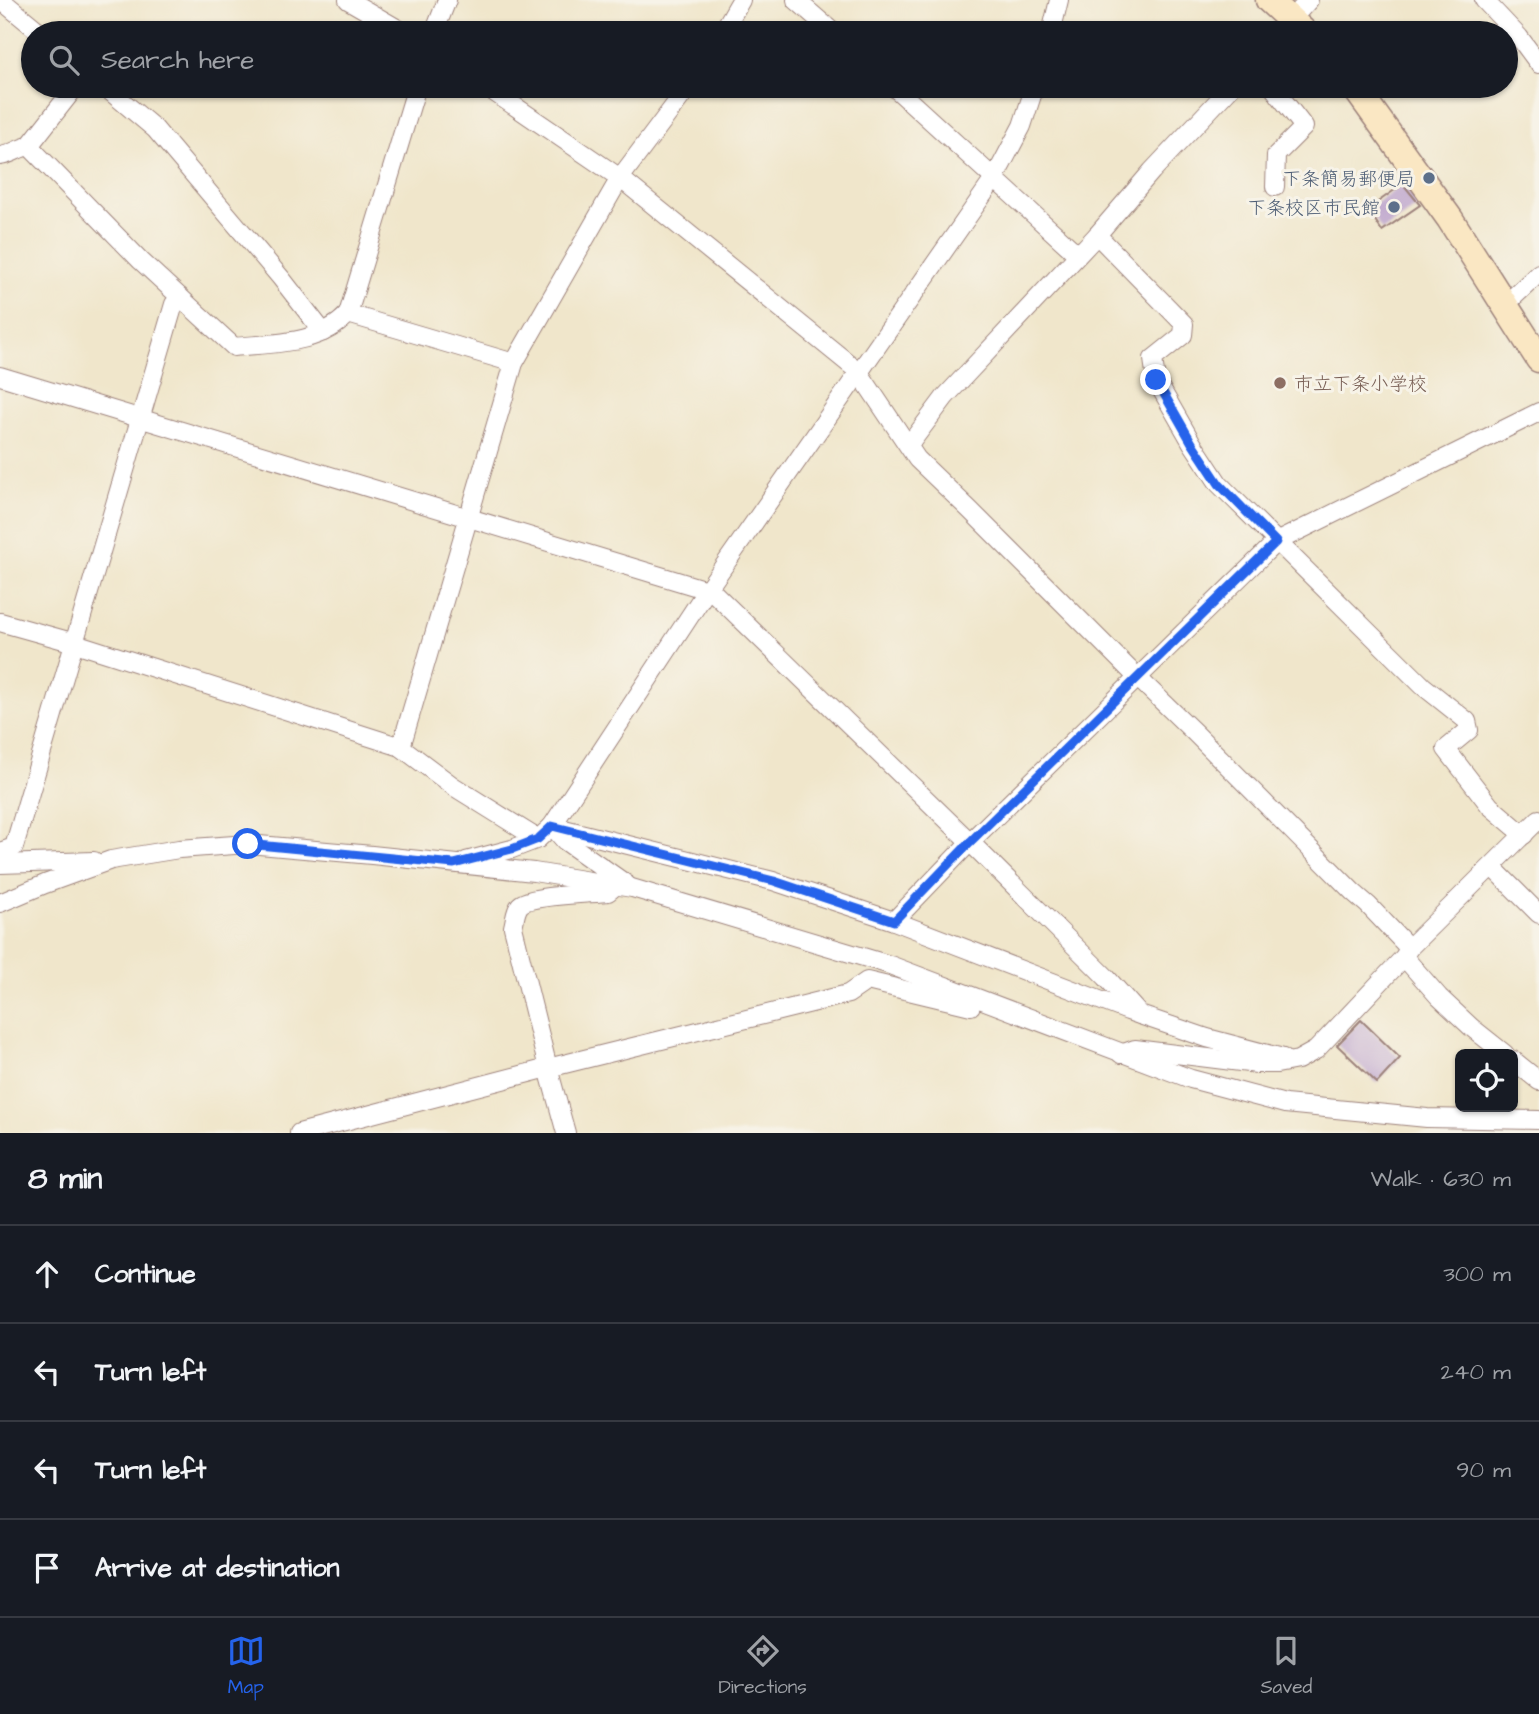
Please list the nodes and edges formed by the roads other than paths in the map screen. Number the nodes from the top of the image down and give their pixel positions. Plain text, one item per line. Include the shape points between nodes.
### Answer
1 (1, 0) edge
2 (348, 0) edge
3 (447, 0) edge
4 (741, 0) edge
5 (796, 0) edge
6 (1059, 0) edge
7 (1269, 0) edge
8 (1309, 0) edge
9 (1484, 0) edge
10 (26, 21) edge
11 (384, 21) edge
12 (439, 21) edge
13 (729, 21) edge
14 (820, 21) edge
15 (1054, 21) edge
16 (1286, 21) edge
17 (1297, 21) edge
18 (1504, 21) edge
19 (1518, 36) edge
20 (1539, 64) edge
21 (67, 98) edge
22 (118, 98) edge
23 (413, 98) edge
24 (503, 98) edge
25 (680, 98) edge
26 (906, 98) edge
27 (1031, 98) edge
28 (1221, 98) edge
29 (1281, 98) edge
30 (1363, 98) edge
31 (29, 146) junction
32 (0, 156) edge
33 (620, 178) junction
34 (994, 179) junction
35 (1275, 187) dead end
36 (1097, 235) junction
37 (1078, 255) junction
38 (1539, 273) edge
39 (180, 297) junction
40 (1505, 304) junction
41 (348, 314) junction
42 (323, 332) junction
43 (1539, 359) edge
44 (514, 363) junction
45 (858, 371) junction
46 (0, 376) edge
47 (1539, 412) edge
48 (141, 419) junction
49 (909, 445) junction
50 (468, 517) junction
51 (1276, 542) junction
52 (707, 590) junction
53 (0, 622) edge
54 (75, 643) junction
55 (1137, 677) junction
56 (401, 747) junction
57 (1539, 819) edge
58 (552, 826) junction
59 (1524, 835) junction
60 (538, 839) junction
61 (970, 842) junction
62 (0, 852) edge
63 (111, 860) junction
64 (0, 863) edge
65 (454, 864) junction
66 (1492, 867) junction
67 (624, 886) junction
68 (0, 903) edge
69 (1539, 914) edge
70 (894, 921) junction
71 (1407, 952) junction
72 (1006, 1009) junction
73 (1140, 1015) junction
74 (1499, 1049) edge
75 (1121, 1054) junction
76 (1293, 1061) junction
77 (1518, 1064) edge
78 (548, 1068) junction
79 (1539, 1081) edge
80 (1539, 1120) edge
81 (299, 1133) edge
82 (566, 1133) edge

1 - 10 street
2 - 11 street
3 - 12 street
4 - 13 street
5 - 14 street
6 - 15 street
7 - 16 street
8 - 17 street
9 - 18 street
19 - 20 street
21 - 31 street
22 - 42 street via 155,129
23 - 41 street
24 - 33 street
25 - 33 street
26 - 34 street
27 - 34 street
28 - 36 street
29 - 35 street via 1304,127 1276,155
30 - 40 street
31 - 32 street
31 - 39 street
33 - 44 street
33 - 45 street
34 - 37 street
34 - 45 street
36 - 37 street
36 - 51 street via 1184,324 1183,335 1153,359 1156,380 1219,484
37 - 49 street via 945,397
38 - 40 street
39 - 42 street via 234,347 297,341
39 - 48 street via 174,304
40 - 43 street
41 - 42 street
41 - 44 street
44 - 50 street
45 - 49 street
45 - 52 street
46 - 48 street
47 - 51 street
48 - 50 street
48 - 54 street
49 - 55 street via 917,459
50 - 52 street
50 - 56 street
51 - 55 street
51 - 59 street via 1423,686 1467,721 1469,730 1446,749 1490,806
52 - 58 street
52 - 61 street
53 - 54 street
54 - 56 street
54 - 62 street via 14,847
55 - 61 street
55 - 71 street via 1368,905
56 - 60 street
57 - 59 street
58 - 60 street
58 - 67 street
58 - 70 street via 774,881
59 - 66 street
60 - 65 street
61 - 70 street
61 - 73 street
63 - 64 street
63 - 65 street via 248,844
63 - 68 street
65 - 67 street
66 - 69 street
66 - 71 street
67 - 72 street via 890,965
67 - 78 street via 608,892 531,899 516,915 513,927
70 - 73 street
71 - 74 street via 1439,997
71 - 76 street via 1316,1050
72 - 75 street
72 - 78 street via 981,1008 867,981 848,994
73 - 76 street
75 - 76 street via 1135,1049 1257,1064
75 - 80 street via 1285,1104 1427,1118
77 - 79 street
78 - 81 street
78 - 82 street

